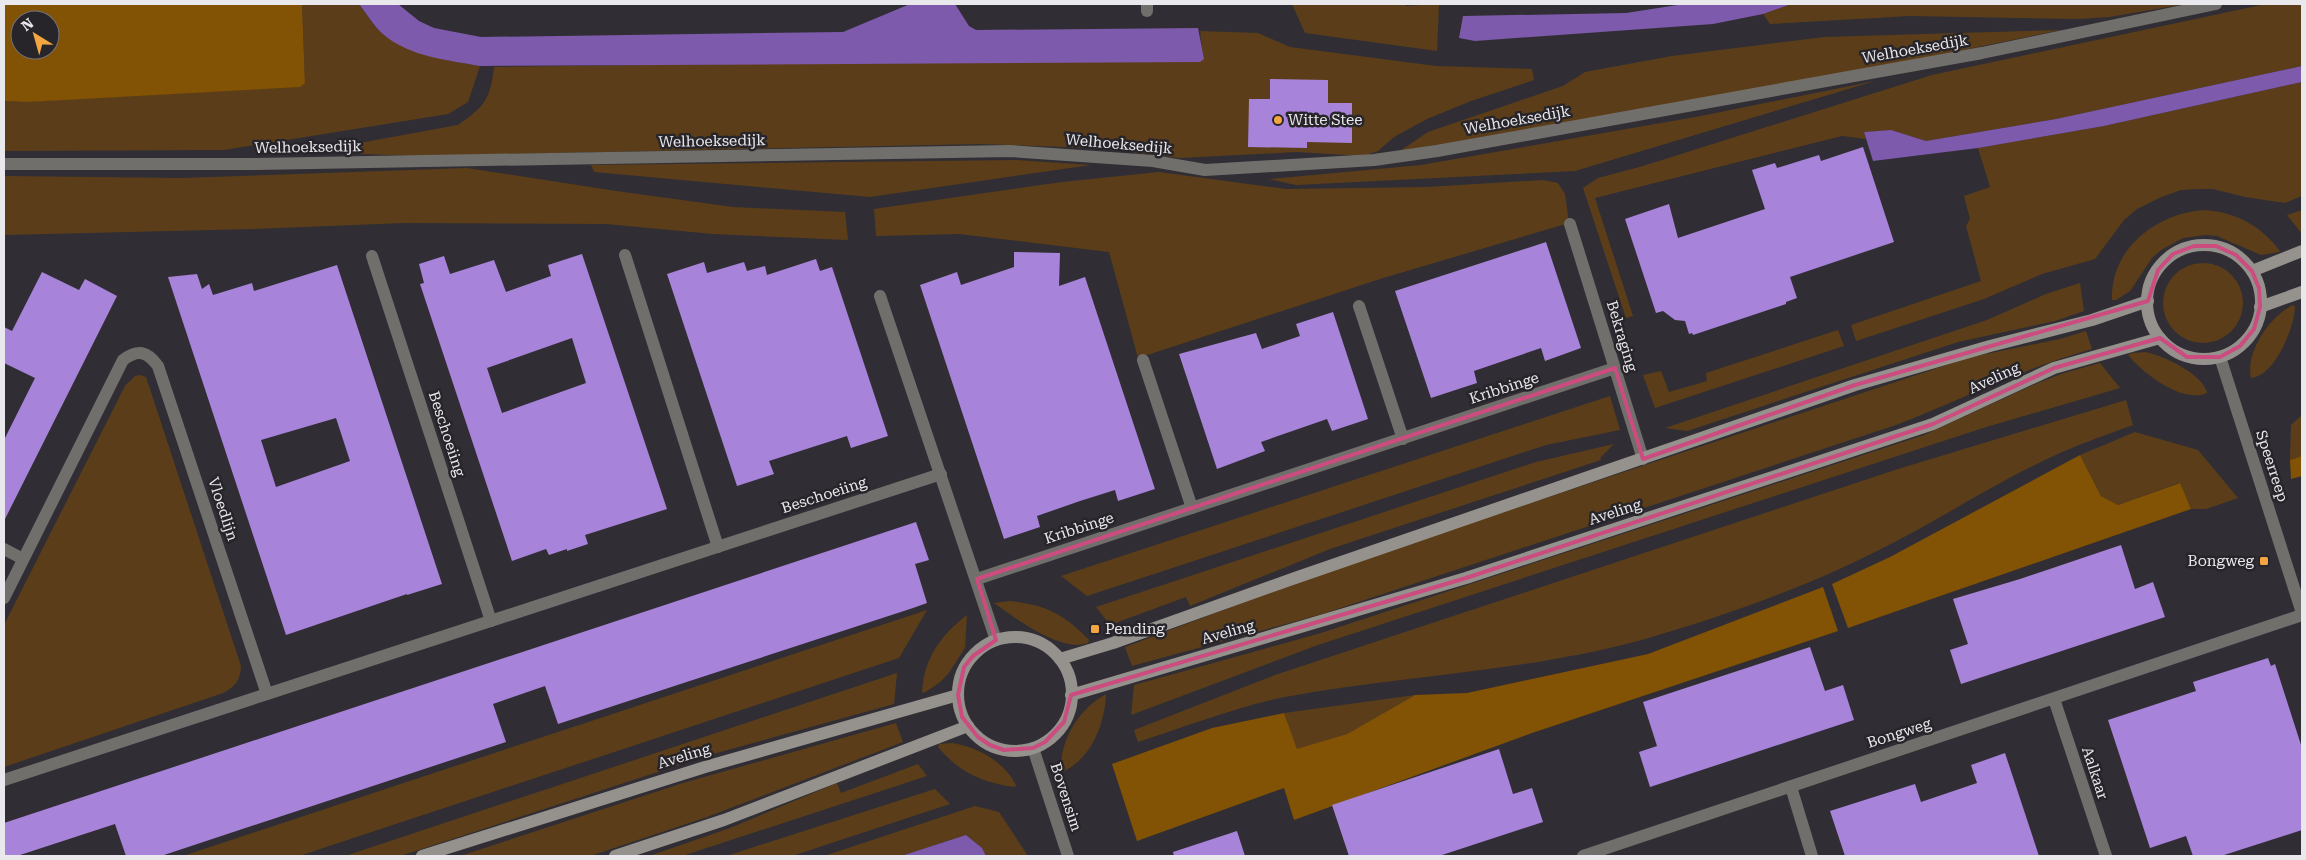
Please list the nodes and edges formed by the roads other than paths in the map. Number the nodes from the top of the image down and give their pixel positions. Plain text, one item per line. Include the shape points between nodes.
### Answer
1 (2216, 4) edge
2 (4, 164) edge
3 (1570, 224) dead end
4 (2302, 251) edge
5 (625, 255) dead end
6 (372, 256) dead end
7 (2252, 270) junction
8 (2302, 292) edge
9 (880, 296) dead end
10 (2148, 301) junction
11 (1359, 306) dead end
12 (2260, 307) junction
13 (2160, 338) junction
14 (2220, 358) junction
15 (1143, 360) dead end
16 (1615, 368) junction
17 (1403, 439) junction
18 (1643, 459) junction
19 (941, 474) junction
20 (1192, 508) junction
21 (718, 547) junction
22 (4, 549) edge
23 (23, 559) junction
24 (977, 579) junction
25 (4, 598) edge
26 (2302, 614) edge
27 (491, 621) junction
28 (996, 640) junction
29 (1060, 659) junction
30 (267, 694) junction
31 (958, 695) junction
32 (1072, 695) junction
33 (2054, 699) junction
34 (968, 726) junction
35 (1033, 748) junction
36 (4, 780) edge
37 (1791, 787) junction
38 (422, 856) edge
39 (615, 856) edge
40 (1068, 856) edge
41 (1583, 856) edge
42 (1812, 856) edge
43 (2106, 856) edge

1 - 2 street, Welhoeksedijk via 1982,53 1374,160 1205,170 1152,161 1010,151 256,164
3 - 16 street, Bekraging
4 - 7 main road
5 - 21 street
6 - 27 street, Beschoeiing
7 - 10 main road via 2227,250 2216,246 2194,246 2174,254 2158,270
7 - 12 main road via 2259,288
8 - 12 main road
9 - 19 street
10 - 13 main road via 2151,321
10 - 18 main road, Aveling via 2092,320 1855,385
11 - 17 street
12 - 14 main road via 2248,338
13 - 14 main road via 2187,357
13 - 32 main road, Aveling via 2054,368 1933,424 1466,578
14 - 26 street, Speerreep
15 - 20 street
16 - 17 street, Kribbinge
16 - 18 street, Bekraging
17 - 20 street, Kribbinge
18 - 29 main road, Aveling
19 - 21 street, Beschoeiing
19 - 24 street
20 - 24 street, Kribbinge
21 - 27 street, Beschoeiing
22 - 23 street
23 - 25 street, Vloedlijn
23 - 30 street, Vloedlijn via 123,360 132,353 151,356 158,366
24 - 28 street
26 - 33 street, Bongweg
27 - 30 street, Beschoeiing
28 - 29 main road via 1007,637 1031,639 1052,650
28 - 31 main road via 972,656 959,680
29 - 32 main road via 1069,676
30 - 36 street
31 - 34 main road
31 - 38 main road, Aveling via 705,766
32 - 35 main road via 1070,709 1060,727 1045,742
33 - 37 street, Bongweg
33 - 43 street, Aalkaar
34 - 35 main road via 978,737 1004,750
34 - 39 main road via 724,820
35 - 40 street, Bovensim
37 - 41 street, Bongweg
37 - 42 street

